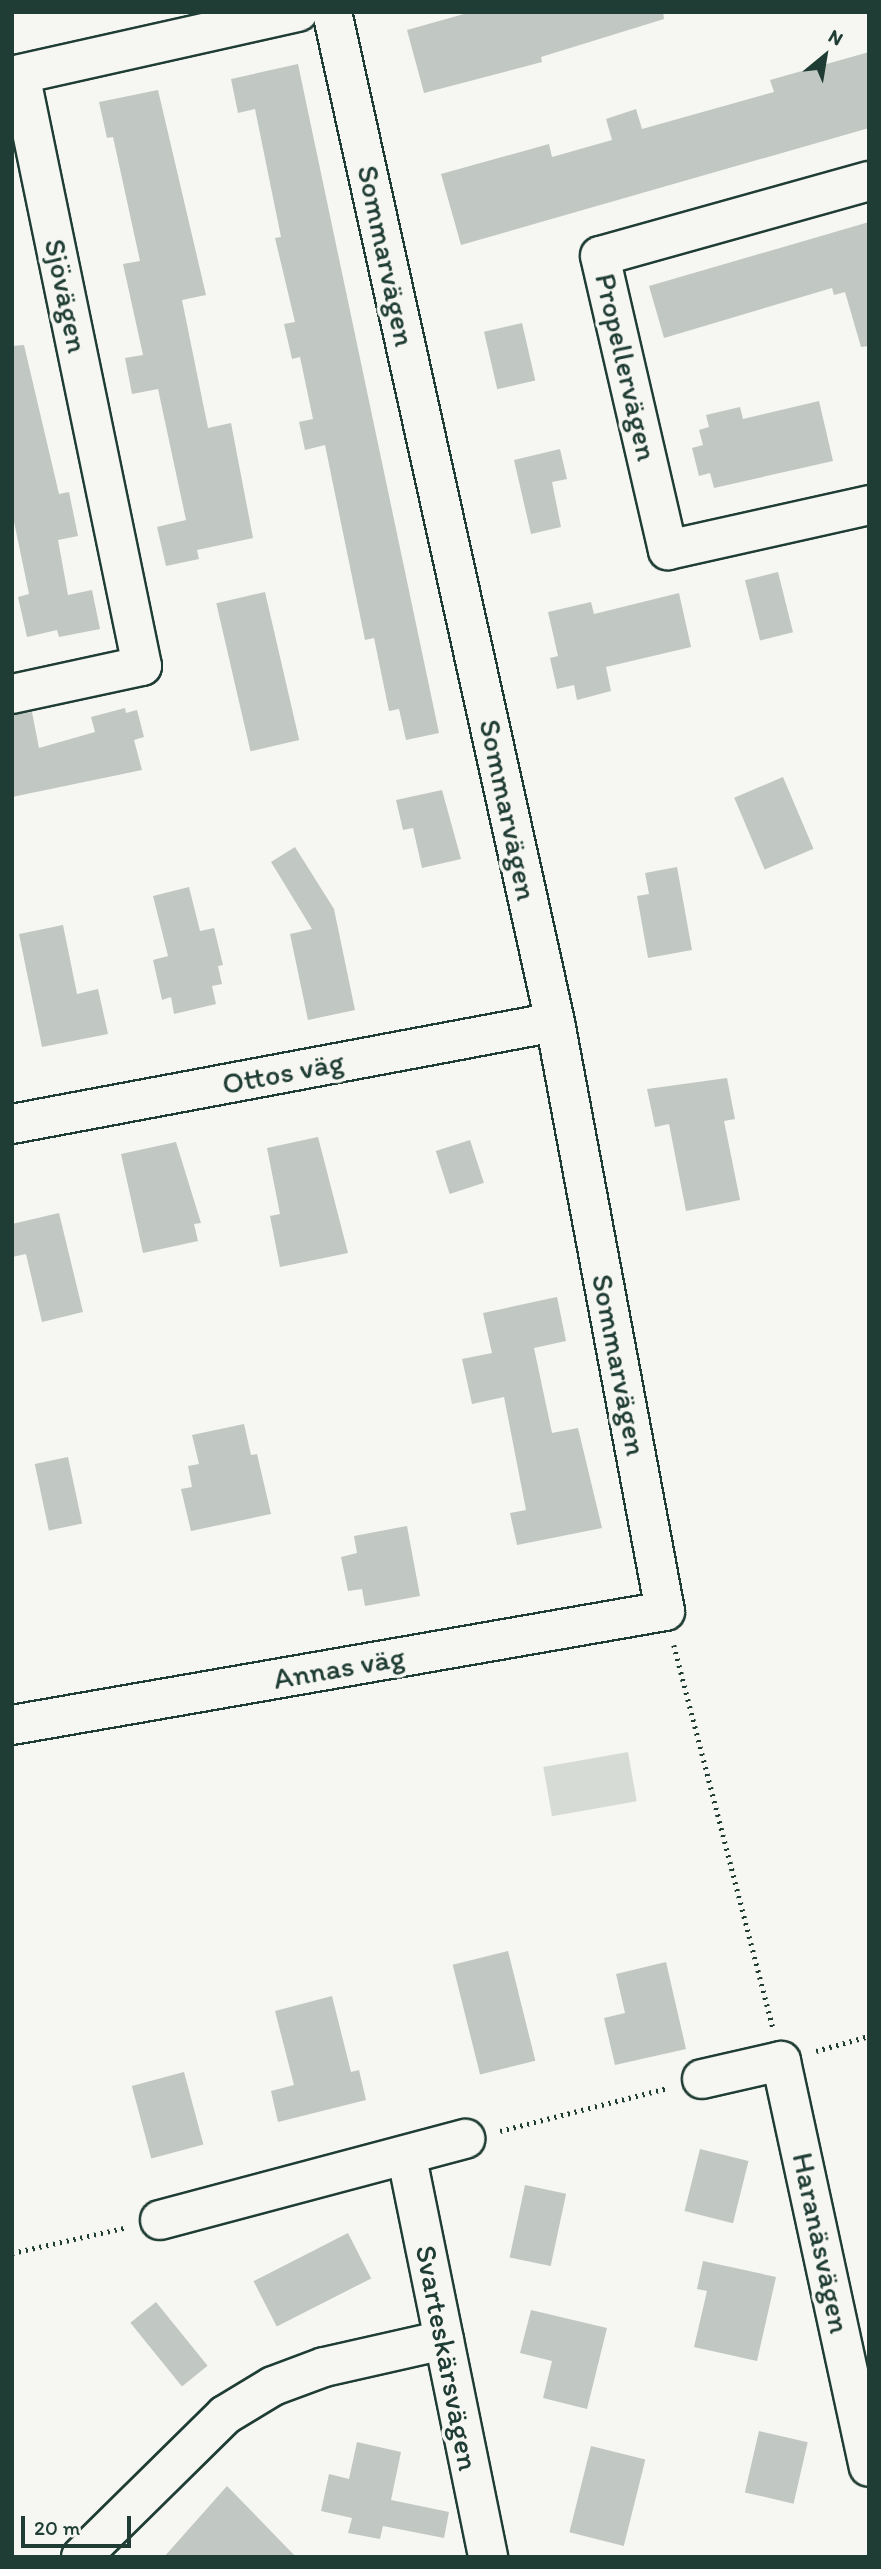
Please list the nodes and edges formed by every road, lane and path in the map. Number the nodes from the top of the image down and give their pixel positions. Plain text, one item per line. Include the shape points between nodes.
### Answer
1 (298, 12) edge
2 (332, 12) edge
3 (869, 181) edge
4 (869, 505) edge
5 (12, 694) edge
6 (555, 1022) junction
7 (12, 1124) edge
8 (665, 1611) junction
9 (12, 1725) edge
10 (869, 2036) edge
11 (781, 2061) junction
12 (702, 2079) joint
13 (465, 2139) joint
14 (407, 2158) junction
15 (160, 2220) joint
16 (12, 2253) edge
17 (444, 2340) junction
18 (869, 2467) edge
19 (81, 2557) edge
20 (488, 2557) edge

1 - 5 street, Sjövägen via 20,74 142,666
2 - 6 street, Sommarvägen
3 - 4 street, Propellervägen via 600,256 668,550
6 - 7 street, Ottos väg
6 - 8 street, Sommarvägen
8 - 9 street, Annas väg
8 - 11 path
10 - 11 path
11 - 12 street
11 - 18 street, Haranäsvägen
12 - 13 path
13 - 14 street
14 - 15 street
14 - 17 street, Svarteskärsvägen
15 - 16 path
17 - 19 street via 324,2367 273,2385 225,2415
17 - 20 street, Svarteskärsvägen

